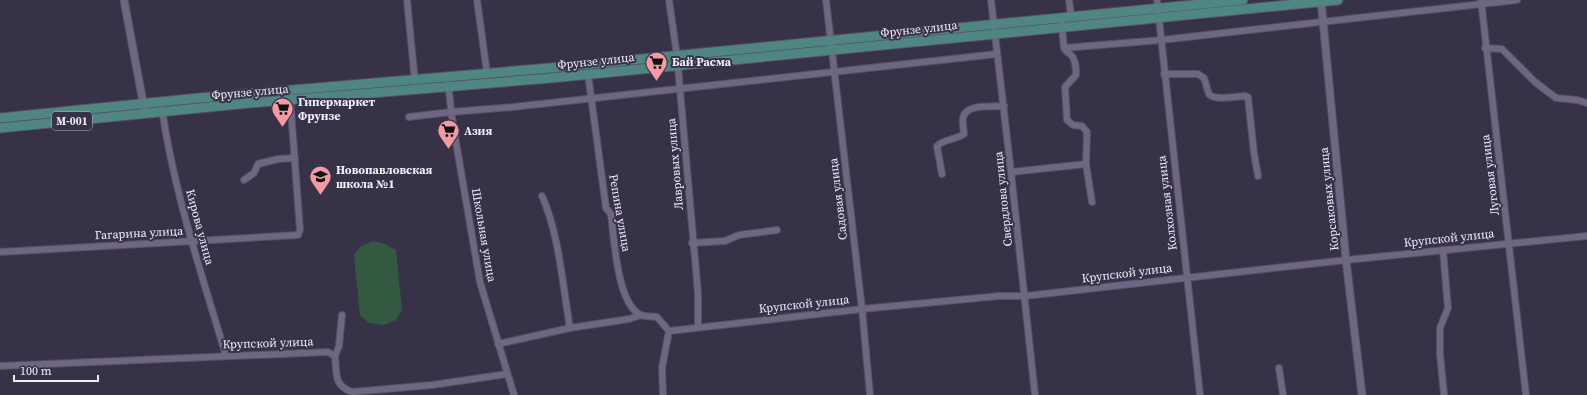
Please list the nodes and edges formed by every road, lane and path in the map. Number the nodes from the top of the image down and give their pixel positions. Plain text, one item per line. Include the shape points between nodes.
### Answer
1 (124, 0) edge
2 (407, 0) edge
3 (477, 0) edge
4 (669, 0) edge
5 (826, 0) edge
6 (991, 0) edge
7 (1069, 0) edge
8 (1243, 0) edge
9 (1338, 0) edge
10 (1517, 0) edge
11 (1321, 1) edge
12 (1481, 2) edge
13 (1158, 9) edge
14 (1071, 16) junction
15 (1061, 22) junction
16 (1323, 22) junction
17 (994, 28) junction
18 (1162, 40) junction
19 (831, 45) junction
20 (1064, 48) junction
21 (1485, 48) junction
22 (997, 54) junction
23 (677, 61) junction
24 (834, 71) junction
25 (487, 73) junction
26 (588, 74) junction
27 (1164, 74) junction
28 (447, 76) junction
29 (415, 80) junction
30 (448, 87) junction
31 (679, 88) junction
32 (416, 89) junction
33 (290, 95) junction
34 (592, 98) junction
35 (162, 102) junction
36 (143, 103) junction
37 (1587, 103) edge
38 (1004, 106) junction
39 (163, 111) junction
40 (452, 112) junction
41 (145, 113) junction
42 (0, 118) edge
43 (409, 118) dead end
44 (0, 128) edge
45 (295, 158) junction
46 (1086, 164) junction
47 (1012, 172) junction
48 (942, 174) dead end
49 (1258, 176) dead end
50 (244, 180) dead end
51 (542, 196) dead end
52 (1092, 202) dead end
53 (777, 230) dead end
54 (1587, 236) edge
55 (191, 240) junction
56 (692, 243) junction
57 (1509, 243) junction
58 (1, 250) edge
59 (1442, 250) junction
60 (1346, 260) junction
61 (1187, 277) junction
62 (1025, 296) junction
63 (862, 309) junction
64 (342, 315) dead end
65 (641, 315) junction
66 (698, 327) junction
67 (570, 328) junction
68 (669, 331) junction
69 (498, 344) junction
70 (226, 356) junction
71 (335, 356) junction
72 (0, 366) edge
73 (1280, 368) dead end
74 (507, 374) junction
75 (514, 395) edge
76 (664, 395) edge
77 (870, 395) edge
78 (1035, 395) edge
79 (1200, 395) edge
80 (1282, 395) edge
81 (1362, 395) edge
82 (1444, 395) edge
83 (1526, 395) edge

1 - 36 street
2 - 29 street
3 - 25 street
4 - 23 street, Лавровых улица
5 - 19 street, Садовая улица
6 - 17 street, Свердлова улица
7 - 14 street
8 - 13 main road, Фрунзе улица / M-001
9 - 11 main road, Фрунзе улица / M-001
10 - 12 street
11 - 13 main road, Фрунзе улица / M-001
11 - 16 street, Корсаковых улица
12 - 16 street
12 - 21 street, Луговая улица
13 - 14 main road, Фрунзе улица / M-001
13 - 15 main road, Фрунзе улица / M-001
13 - 18 street, Колхозная улица
14 - 15 main road, Фрунзе улица / M-001
15 - 17 main road, Фрунзе улица / M-001
15 - 20 street
16 - 18 street
16 - 60 street, Корсаковых улица
17 - 19 main road, Фрунзе улица / M-001
17 - 22 street, Свердлова улица
18 - 20 street
18 - 27 street, Колхозная улица
19 - 23 main road, Фрунзе улица / M-001
19 - 24 street, Садовая улица
20 - 46 street via 1075,62 1076,75 1065,87 1067,120 1073,125 1082,126 1087,132
21 - 37 street via 1502,50 1556,98
21 - 57 street, Луговая улица
22 - 24 street
22 - 38 street, Свердлова улица
23 - 25 main road, Фрунзе улица / M-001
23 - 26 main road, Фрунзе улица / M-001
23 - 31 street, Лавровых улица
24 - 31 street
24 - 63 street, Садовая улица
25 - 28 main road, Фрунзе улица / M-001
26 - 30 main road, Фрунзе улица / M-001
26 - 34 street, Репина улица
27 - 49 street via 1198,74 1204,78 1212,97 1248,97
27 - 61 street, Колхозная улица
28 - 29 main road, Фрунзе улица / M-001
28 - 30 street, Школьная улица
29 - 32 street
29 - 33 main road, Фрунзе улица / M-001
30 - 32 main road, Фрунзе улица / M-001
30 - 40 street, Школьная улица
31 - 34 street
31 - 56 street, Лавровых улица
32 - 33 main road, Фрунзе улица / M-001
33 - 35 main road, Фрунзе улица / M-001
33 - 39 main road, Фрунзе улица / M-001
33 - 45 street
34 - 40 street via 513,108
34 - 65 street, Репина улица via 606,208 611,214 619,278 626,300
35 - 36 main road, Фрунзе улица / M-001
35 - 39 street, Кирова улица
36 - 41 street
36 - 42 main road, Фрунзе улица / M-001
38 - 47 street, Свердлова улица
38 - 48 street via 967,111 963,118 964,134 957,139 942,141 937,146
39 - 41 main road, Фрунзе улица / M-001
39 - 55 street, Кирова улица via 174,174
40 - 43 street
40 - 69 street, Школьная улица via 480,282
41 - 44 main road, Фрунзе улица / M-001
45 - 50 street via 258,164 254,173
45 - 55 street, Гагарина улица via 300,230 298,235
46 - 47 street
46 - 52 street
47 - 62 street, Свердлова улица
51 - 67 street via 548,209 556,243
53 - 56 street via 738,235 725,241
54 - 57 street, Крупской улица
55 - 58 street, Гагарина улица
55 - 70 street, Кирова улица
56 - 66 street, Лавровых улица via 698,293
57 - 59 street, Крупской улица
57 - 83 street, Луговая улица
59 - 60 street, Крупской улица
59 - 82 street via 1448,308 1440,328
60 - 61 street, Крупской улица
60 - 81 street, Корсаковых улица
61 - 62 street, Крупской улица
61 - 79 street, Колхозная улица
62 - 63 street, Крупской улица via 999,296
62 - 78 street, Свердлова улица
63 - 66 street, Крупской улица
63 - 77 street, Садовая улица
64 - 71 street via 339,346
65 - 67 street
65 - 68 street via 657,317
66 - 68 street, Крупской улица
67 - 69 street
68 - 76 street via 662,368
69 - 74 street, Школьная улица
70 - 71 street, Крупской улица via 328,352
70 - 72 street, Крупской улица
71 - 74 street via 338,383 343,389 352,392 432,385
73 - 80 street
74 - 75 street, Школьная улица

